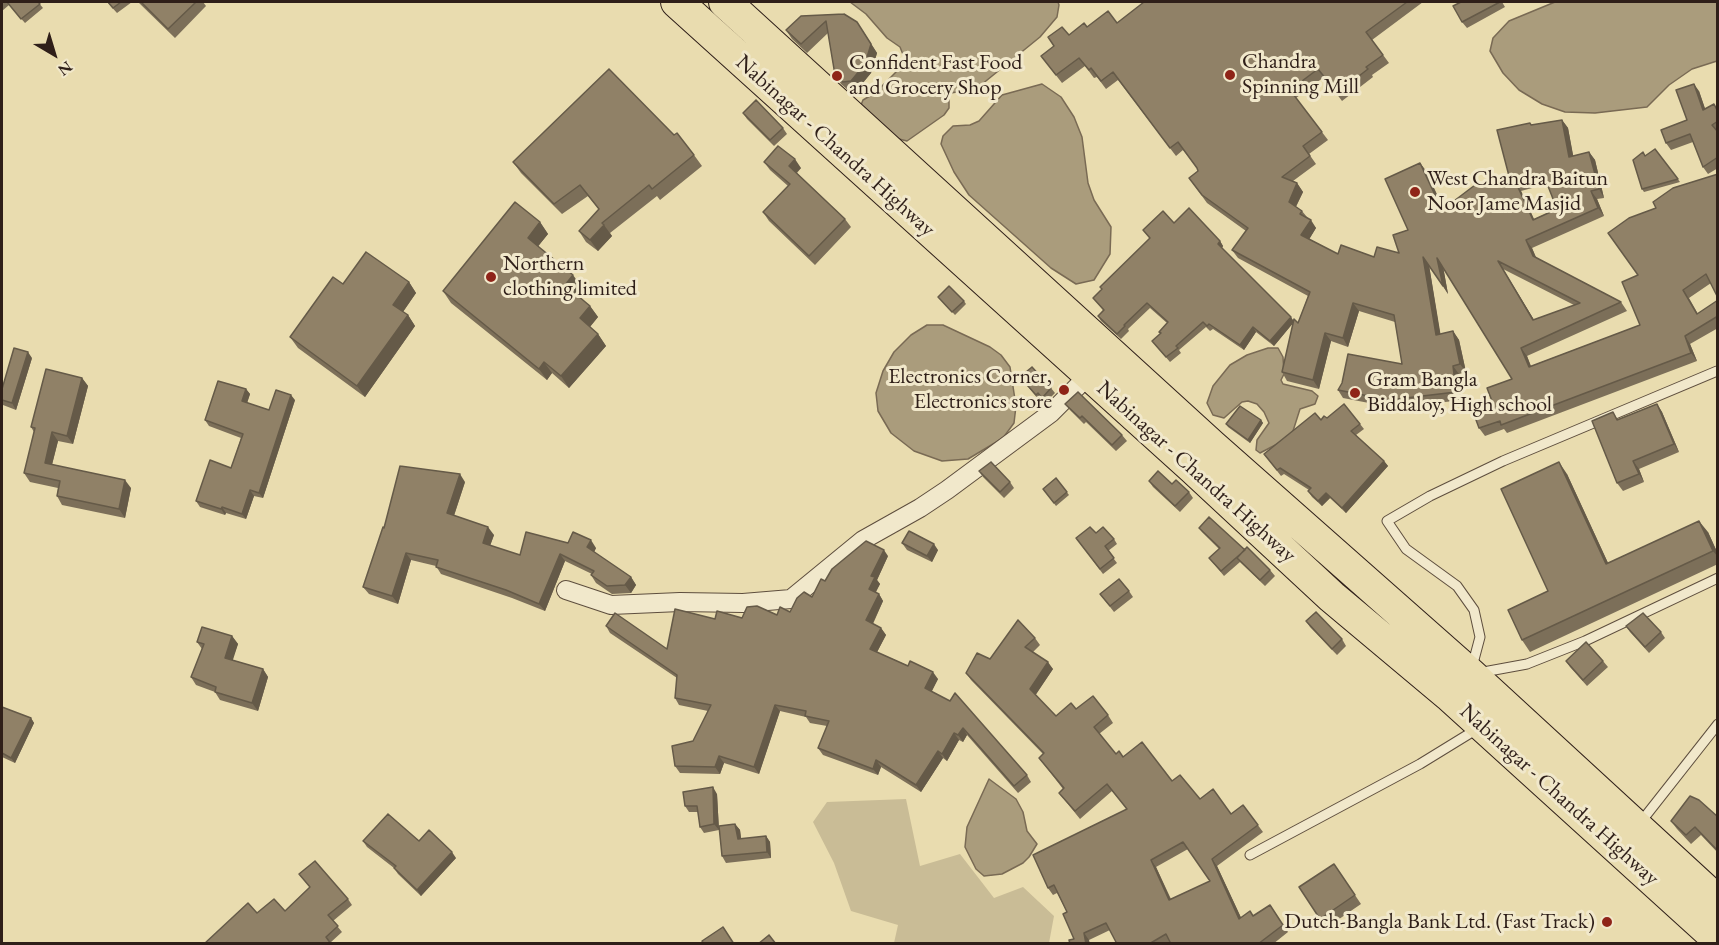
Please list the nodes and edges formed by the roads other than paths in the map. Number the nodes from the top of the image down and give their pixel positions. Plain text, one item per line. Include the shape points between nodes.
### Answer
1 (677, 2) edge
2 (725, 2) edge
3 (1717, 372) edge
4 (1089, 375) junction
5 (1718, 578) edge
6 (566, 590) dead end
7 (1470, 674) junction
8 (1718, 723) edge
9 (1482, 726) junction
10 (1636, 827) junction
11 (1250, 855) dead end
12 (1718, 902) edge
13 (1718, 939) edge

1 - 4 highway, Nabinagar - Chandra Highway
2 - 7 highway, Nabinagar - Chandra Highway via 1212,446
3 - 7 lane via 1503,461 1387,521 1406,549 1457,586 1474,610 1480,637
4 - 6 street via 1051,412 947,490 863,540 790,598 743,603 611,605
4 - 9 highway, Nabinagar - Chandra Highway via 1332,597
5 - 7 lane via 1527,664
7 - 10 highway, Nabinagar - Chandra Highway
8 - 10 lane
9 - 11 lane via 1420,765
9 - 13 highway, Nabinagar - Chandra Highway
10 - 12 highway, Nabinagar - Chandra Highway

